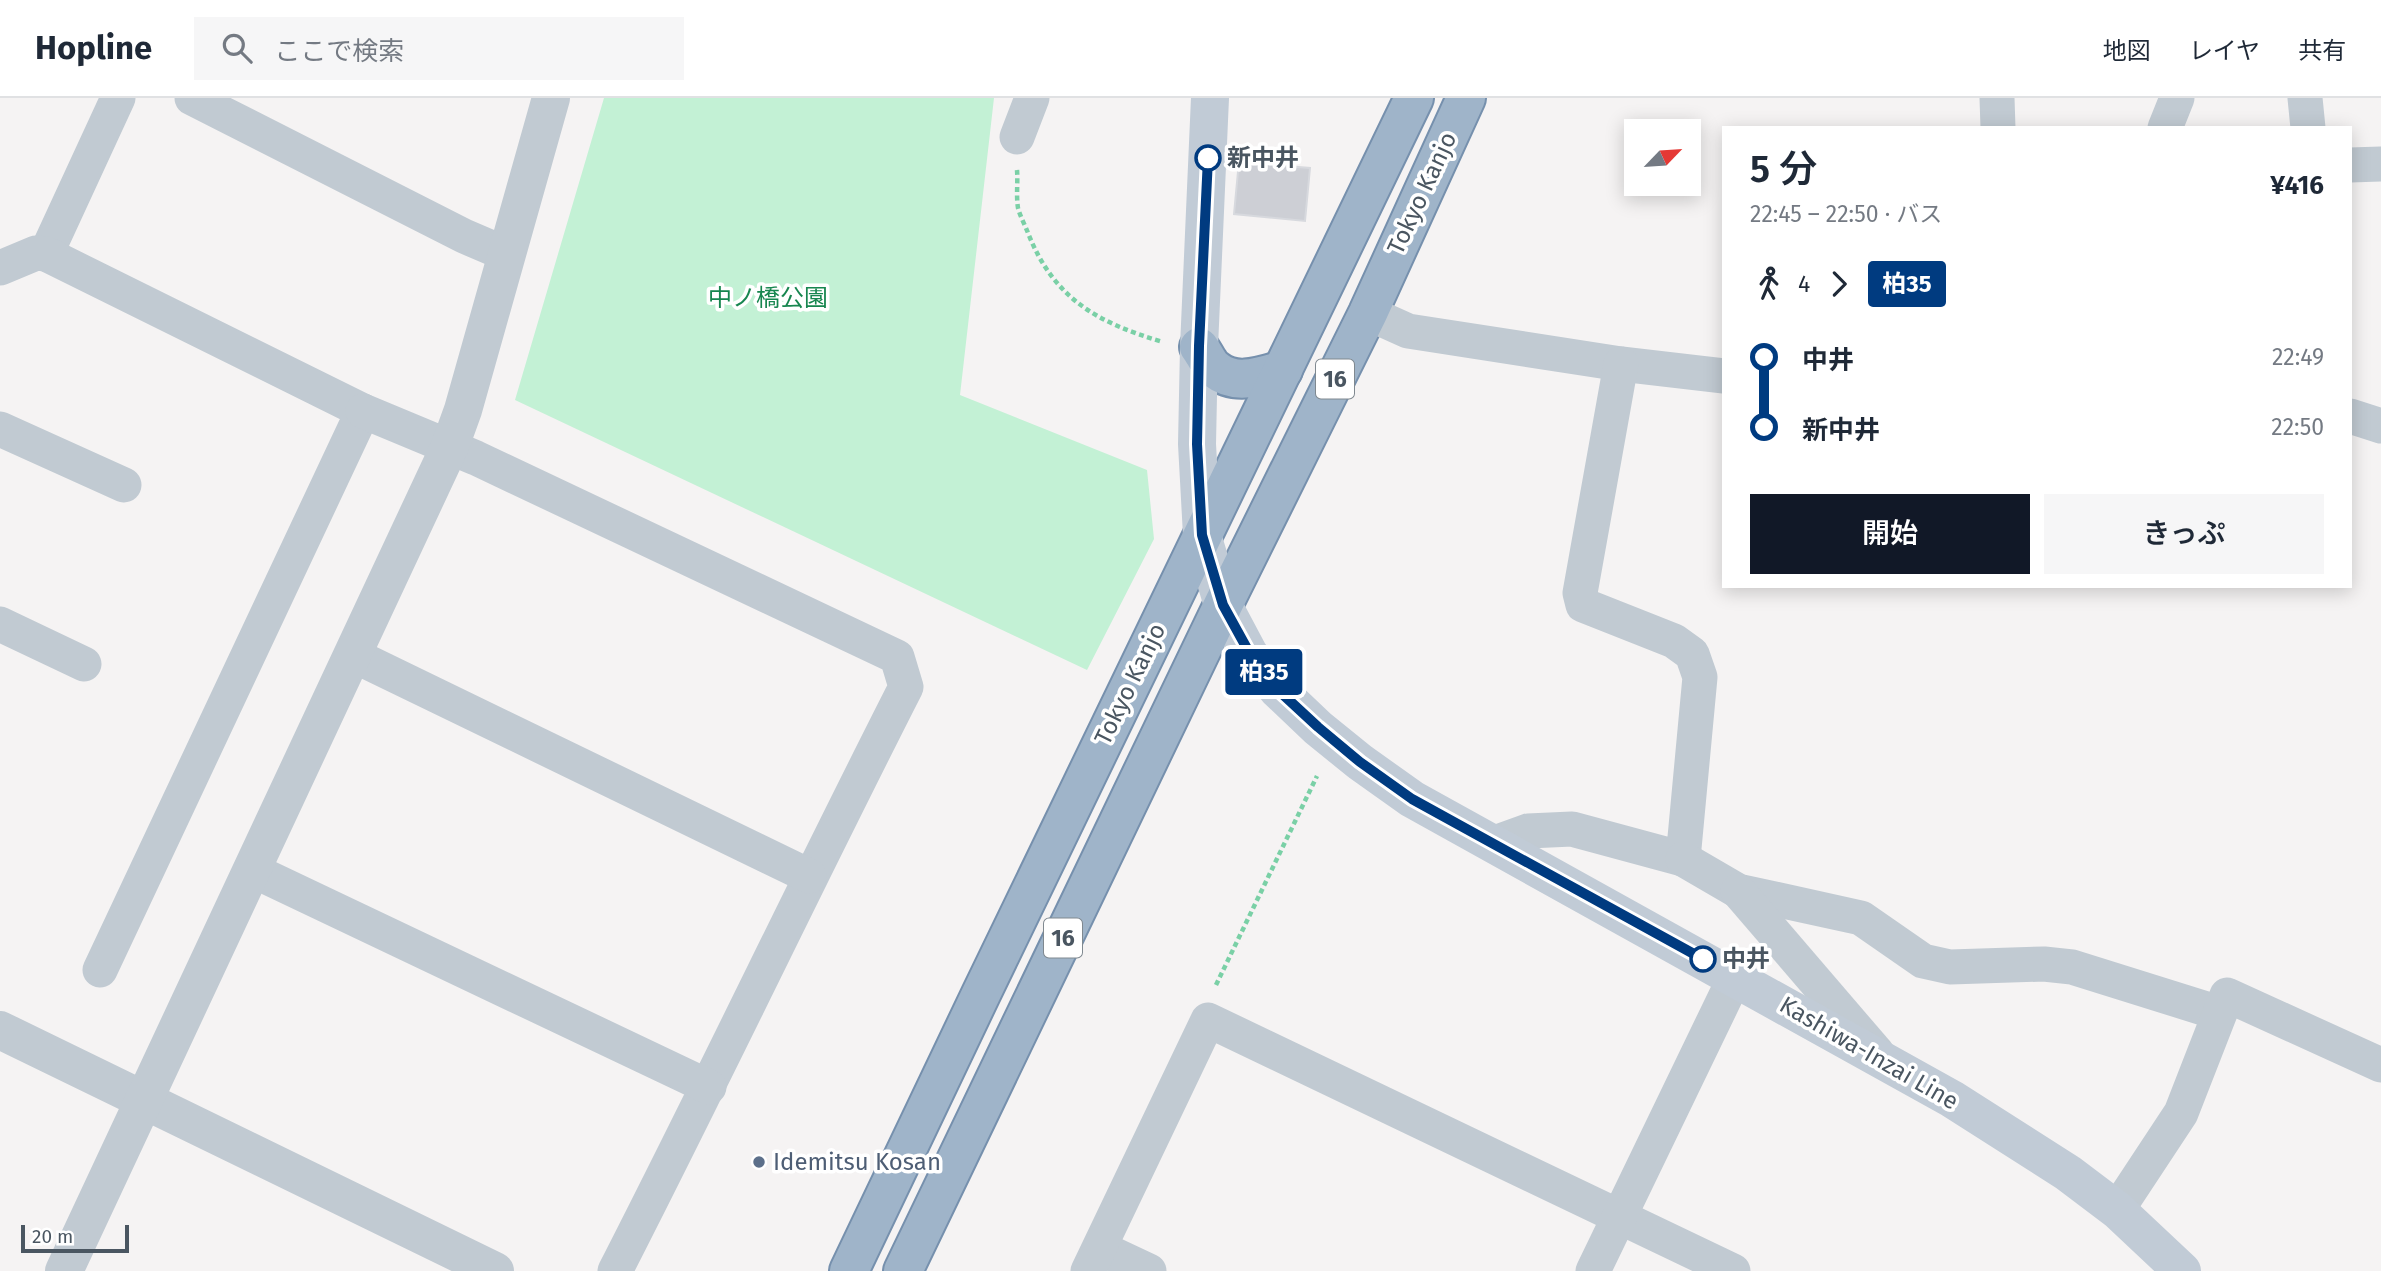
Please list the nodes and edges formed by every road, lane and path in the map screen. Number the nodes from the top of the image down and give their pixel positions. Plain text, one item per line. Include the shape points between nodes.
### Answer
1 (118, 98) edge
2 (192, 98) edge
3 (551, 98) edge
4 (1032, 98) edge
5 (1210, 98) edge
6 (1414, 98) edge
7 (1466, 98) edge
8 (1997, 98) edge
9 (2177, 98) edge
10 (2305, 98) edge
11 (1998, 126) edge
12 (2166, 126) edge
13 (2308, 126) edge
14 (1017, 137) joint
15 (2381, 164) edge
16 (2352, 165) edge
17 (46, 254) junction
18 (506, 254) junction
19 (0, 268) edge
20 (1367, 313) junction
21 (1199, 346) junction
22 (1621, 364) junction
23 (1283, 370) junction
24 (1722, 376) edge
25 (363, 411) junction
26 (2352, 417) edge
27 (2381, 426) edge
28 (0, 429) edge
29 (450, 446) junction
30 (124, 485) dead end
31 (1202, 535) junction
32 (1223, 605) junction
33 (0, 624) edge
34 (353, 654) junction
35 (85, 664) dead end
36 (1318, 775) dead end
37 (1492, 844) junction
38 (1683, 859) junction
39 (251, 870) junction
40 (809, 876) junction
41 (1738, 891) junction
42 (100, 970) dead end
43 (1735, 977) junction
44 (2219, 1013) junction
45 (1208, 1020) junction
46 (0, 1031) edge
47 (1881, 1059) junction
48 (2381, 1065) edge
49 (709, 1087) junction
50 (144, 1101) junction
51 (2117, 1210) junction
52 (1619, 1215) junction
53 (1094, 1259) edge
54 (64, 1271) edge
55 (495, 1271) edge
56 (615, 1271) edge
57 (849, 1271) edge
58 (903, 1271) edge
59 (1149, 1271) edge
60 (1593, 1271) edge
61 (1733, 1271) edge
62 (2182, 1271) edge

1 - 17 street
2 - 18 street
3 - 18 street
4 - 14 street
5 - 21 main road, Kashiwa-Inzai Line
6 - 23 highway, Tokyo Kanjo / 16
7 - 20 highway, Tokyo Kanjo / 16
8 - 11 street
9 - 12 street
10 - 13 street
14 - 21 path via 1018,207 1050,277 1075,302 1114,324 1164,342
15 - 16 street
17 - 19 street via 36,253
17 - 25 street
18 - 29 street
20 - 22 street via 1408,331
20 - 32 highway, Tokyo Kanjo / 16
21 - 23 highway via 1215,370 1236,378 1251,380
21 - 31 main road, Kashiwa-Inzai Line via 1197,444
22 - 24 street
22 - 38 street via 1580,593 1583,605 1674,640 1692,654 1700,677
23 - 31 highway, Tokyo Kanjo / 16
25 - 29 street
25 - 42 street
26 - 27 street
28 - 30 street
29 - 34 street
29 - 40 street via 897,657 906,687
31 - 32 main road, Kashiwa-Inzai Line
31 - 57 highway, Tokyo Kanjo / 16
32 - 37 main road, Kashiwa-Inzai Line via 1250,654 1278,690 1318,727 1412,799
32 - 58 highway, Tokyo Kanjo / 16
33 - 35 street
34 - 39 street
34 - 40 street
36 - 45 path via 1213,989
37 - 38 street via 1528,831 1572,829
37 - 43 main road, Kashiwa-Inzai Line
38 - 41 street
39 - 49 street
39 - 50 street
40 - 49 street
41 - 44 street via 1861,918 1923,961 1950,967 2072,967
41 - 47 street
43 - 47 main road, Kashiwa-Inzai Line
43 - 52 street
44 - 48 street via 2227,995
44 - 51 street via 2181,1113
45 - 52 street
45 - 53 street
46 - 50 street
47 - 51 main road, Kashiwa-Inzai Line via 2028,1146
49 - 56 street
50 - 54 street
50 - 55 street
51 - 62 main road, Kashiwa-Inzai Line
52 - 60 street
52 - 61 street
53 - 59 street

